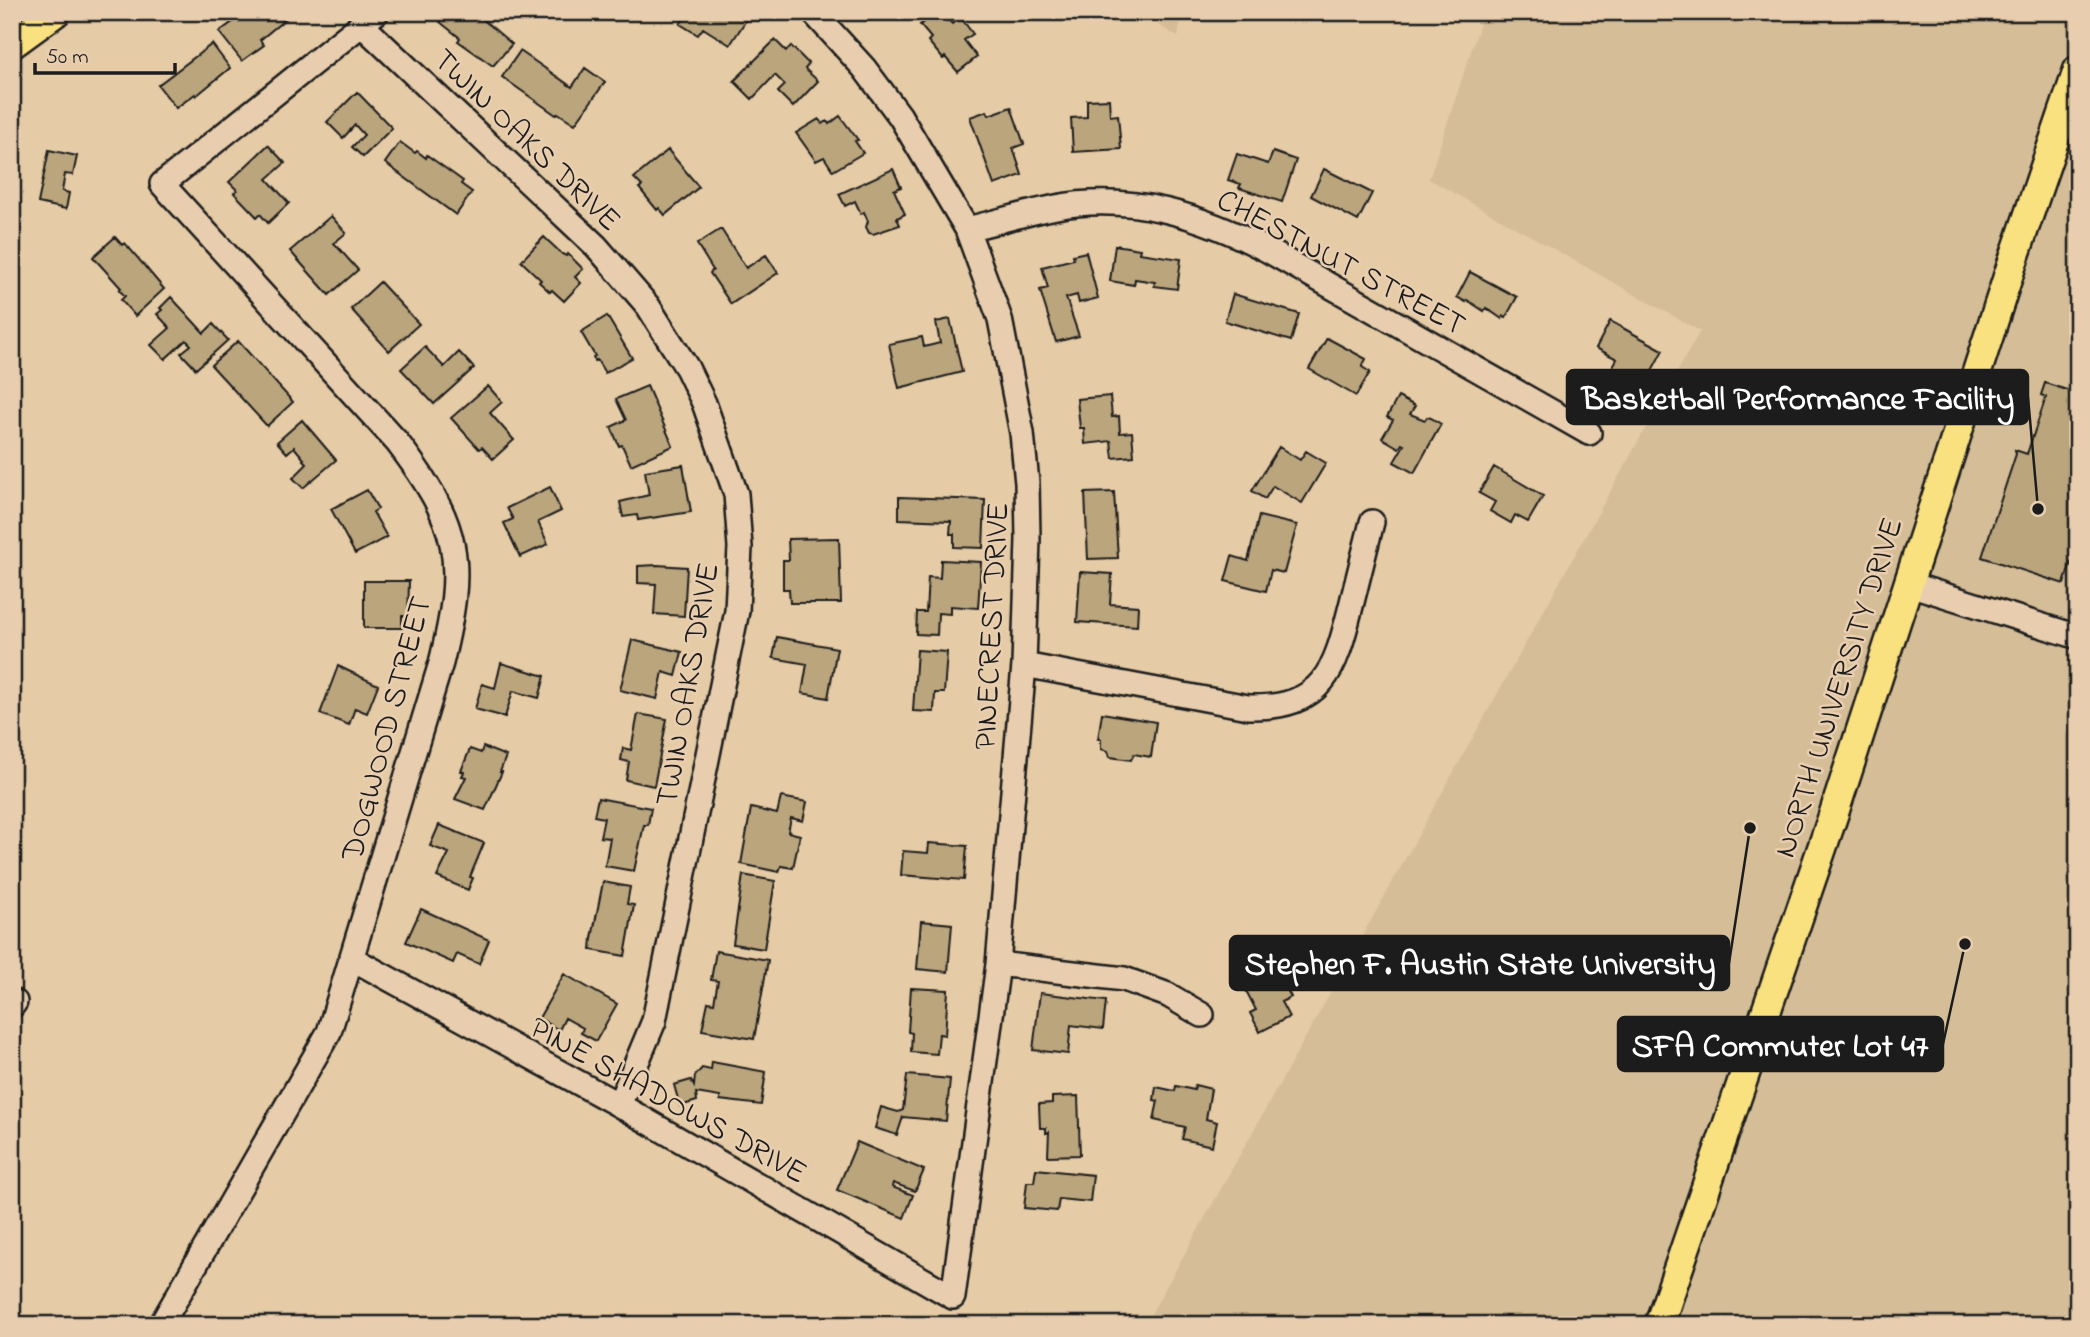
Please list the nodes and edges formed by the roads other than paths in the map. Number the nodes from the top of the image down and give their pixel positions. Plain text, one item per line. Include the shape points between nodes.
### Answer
1 (56, 12) edge
2 (813, 12) edge
3 (370, 19) edge
4 (12, 44) edge
5 (2078, 70) edge
6 (967, 229) junction
7 (1590, 433) dead end
8 (1372, 522) dead end
9 (1909, 584) junction
10 (2078, 637) edge
11 (1024, 665) junction
12 (353, 959) junction
13 (998, 964) junction
14 (1202, 1016) dead end
15 (619, 1105) junction
16 (953, 1297) joint
17 (161, 1325) edge
18 (1659, 1325) edge

1 - 4 main road
2 - 6 street, PINECREST DRIVE via 900,116
3 - 12 street, DOGWOOD STREET via 162,184 397,442 422,474 448,522 456,573 450,628
3 - 15 street, TWIN OAKS DRIVE via 596,246 648,306 699,391 736,494 740,547 737,611 654,1021
5 - 9 main road, NORTH UNIVERSITY DRIVE
6 - 7 street, CHESTNUT STREET via 1086,204 1142,205 1195,217 1269,251
6 - 11 street, PINECREST DRIVE via 999,319 1022,433 1028,539
8 - 11 street via 1335,664 1313,690 1284,706 1248,708
9 - 10 street
9 - 18 main road, NORTH UNIVERSITY DRIVE
11 - 13 street, PINECREST DRIVE
12 - 15 street, PINE SHADOWS DRIVE
12 - 17 street, DOGWOOD STREET via 320,1051
13 - 14 street via 1124,979 1168,995
13 - 16 street, PINECREST DRIVE
15 - 16 street, PINE SHADOWS DRIVE

